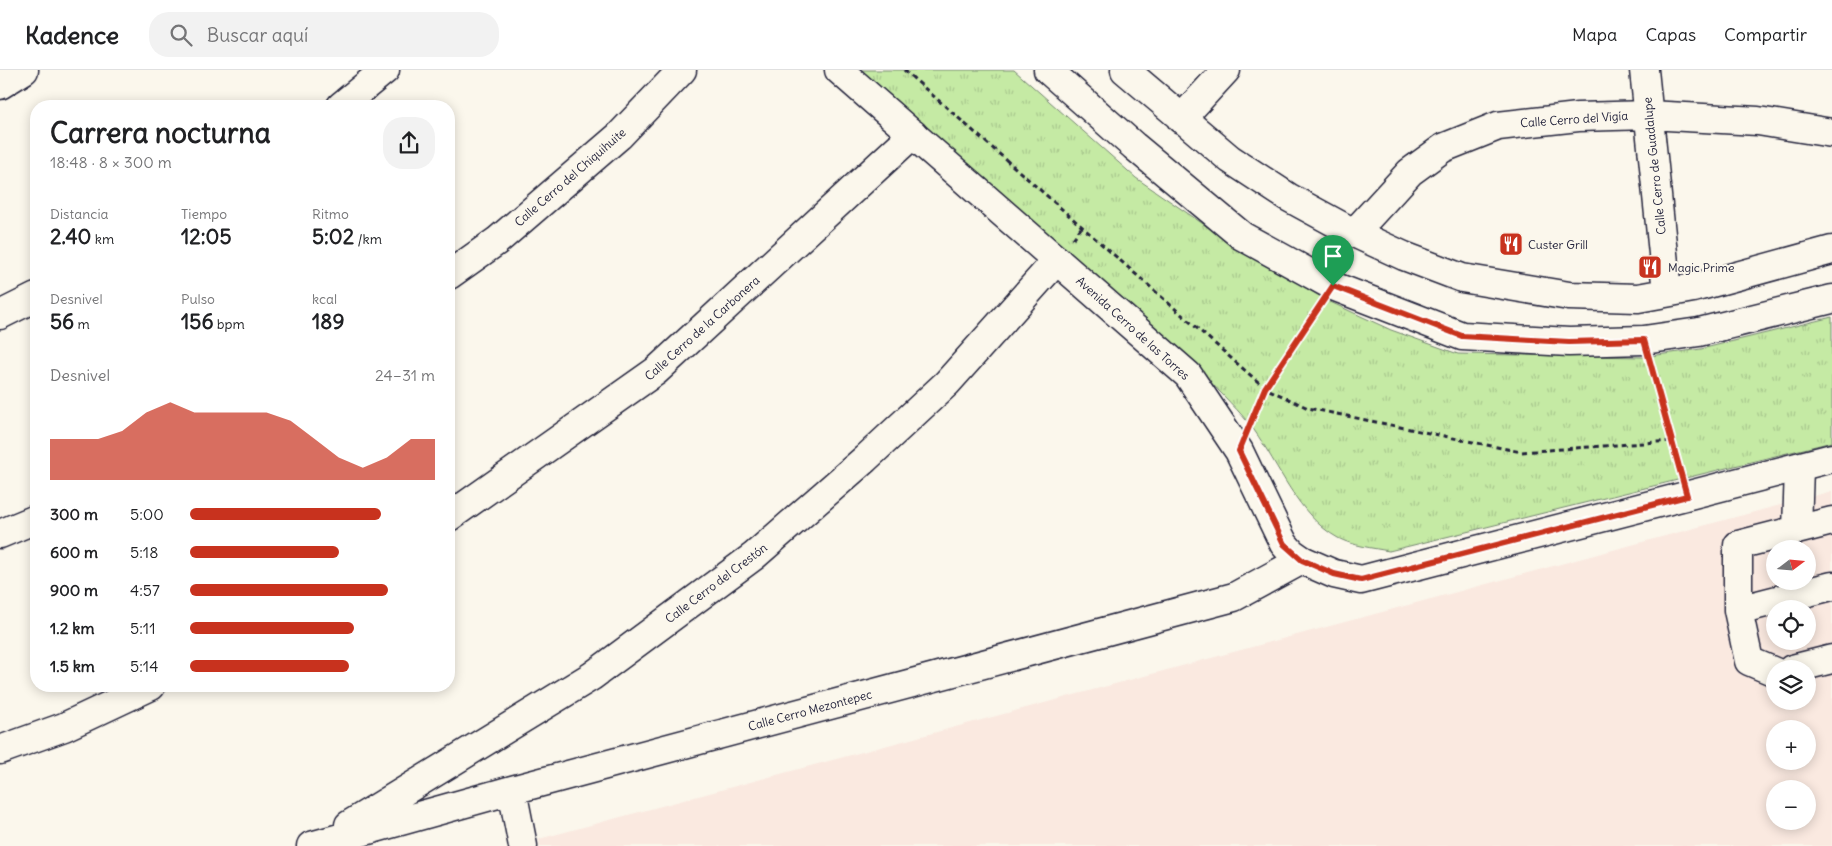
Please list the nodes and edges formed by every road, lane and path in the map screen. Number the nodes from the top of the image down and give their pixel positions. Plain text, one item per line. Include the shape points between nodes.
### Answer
1 (24, 70) edge
2 (385, 70) edge
3 (682, 70) edge
4 (840, 70) edge
5 (904, 70) edge
6 (1048, 70) edge
7 (1125, 70) edge
8 (1226, 70) edge
9 (1644, 70) edge
10 (0, 85) edge
11 (348, 100) edge
12 (1649, 115) junction
13 (1181, 119) junction
14 (1832, 132) edge
15 (913, 134) junction
16 (1354, 233) junction
17 (1832, 250) edge
18 (1057, 260) junction
19 (455, 271) edge
20 (1333, 286) junction
21 (1667, 292) junction
22 (1832, 299) edge
23 (30, 300) edge
24 (0, 315) edge
25 (1644, 340) junction
26 (1265, 388) junction
27 (1671, 441) junction
28 (1239, 451) junction
29 (1832, 458) edge
30 (1799, 466) junction
31 (1687, 496) junction
32 (455, 513) edge
33 (1832, 520) edge
34 (30, 522) edge
35 (1797, 530) junction
36 (0, 534) edge
37 (1302, 560) junction
38 (1832, 586) edge
39 (1738, 610) junction
40 (1832, 659) edge
41 (1816, 663) edge
42 (1766, 669) edge
43 (137, 692) edge
44 (0, 750) edge
45 (512, 790) junction
46 (317, 844) edge
47 (523, 846) edge

1 - 10 street
2 - 11 street
3 - 19 street, Calle Cerro del Chiquihuite via 619,136 497,241
4 - 15 street, Avenida Cerro de las Torres
5 - 26 path
6 - 20 street via 1242,236
7 - 13 street
8 - 13 street
9 - 12 street, Calle Cerro de Guadalupe
12 - 14 street, Calle Cerro del Vigía via 1758,121
12 - 16 street, Calle Cerro del Vigía via 1578,117 1498,126 1443,148 1410,172
12 - 21 street, Calle Cerro de Guadalupe
13 - 16 street via 1230,159 1288,197
15 - 18 street, Avenida Cerro de las Torres
15 - 32 street, Calle Cerro de la Carbonera via 656,371
16 - 21 street via 1462,278 1569,296 1638,298
17 - 21 street via 1693,288
18 - 28 street, Avenida Cerro de las Torres via 1188,375
18 - 46 street, Calle Cerro del Crestón via 947,383 754,556 592,676
20 - 25 street via 1462,336 1569,342
20 - 26 path
22 - 25 street via 1699,332
23 - 24 street
25 - 27 path
26 - 27 path via 1308,408 1521,452
26 - 28 path
27 - 31 path
28 - 37 street, Avenida Cerro de las Torres via 1282,540
29 - 30 street, Avenida Cerro de las Torres
30 - 31 street, Avenida Cerro de las Torres
30 - 35 street
31 - 37 street, Avenida Cerro de las Torres via 1361,580 1334,574
33 - 35 street
34 - 36 street
35 - 39 street via 1738,544
37 - 45 street, Calle Cerro Mezontepec via 1234,597
38 - 39 street
39 - 42 street via 1749,662
40 - 41 street
43 - 44 street via 64,727
45 - 46 street, Calle Cerro Mezontepec
45 - 47 street

